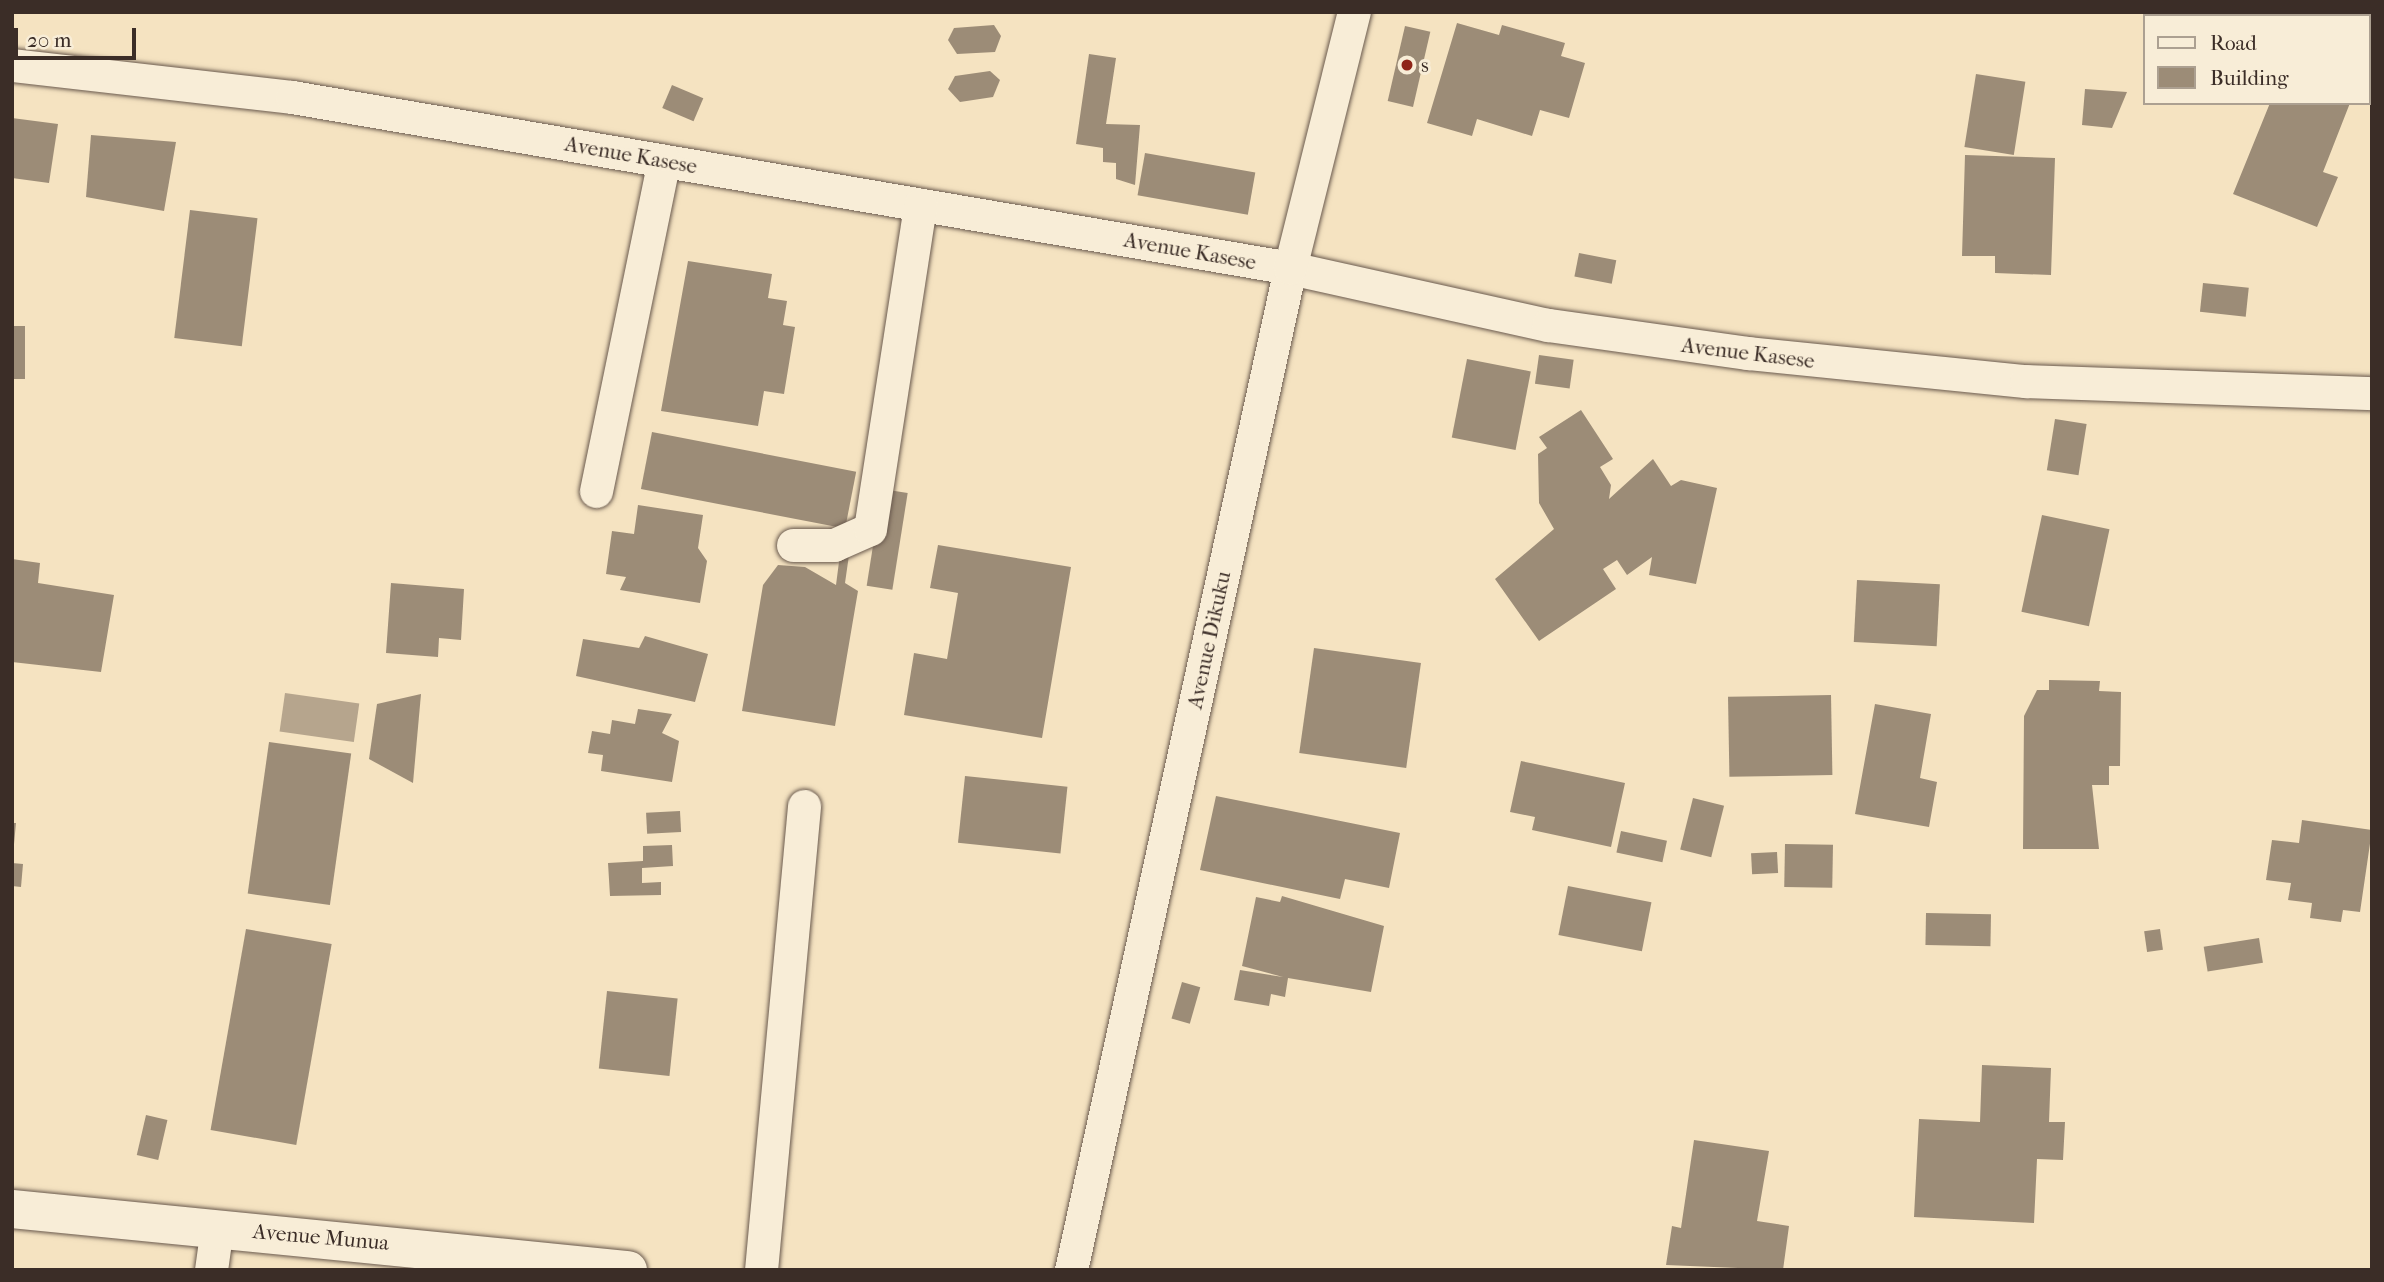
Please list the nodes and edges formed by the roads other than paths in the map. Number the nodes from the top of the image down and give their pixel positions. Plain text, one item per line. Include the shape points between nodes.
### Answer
1 (1354, 12) edge
2 (12, 65) edge
3 (664, 161) junction
4 (920, 205) junction
5 (1290, 268) junction
6 (2372, 393) edge
7 (596, 491) dead end
8 (793, 545) dead end
9 (804, 806) dead end
10 (12, 1209) edge
11 (218, 1227) junction
12 (211, 1270) edge
13 (628, 1270) edge
14 (761, 1270) edge
15 (1071, 1270) edge

1 - 5 street, Avenue Dikuku
2 - 3 street, Avenue Kasese via 292,97
3 - 4 street, Avenue Kasese
3 - 7 street
4 - 5 street, Avenue Kasese
4 - 8 street via 870,529 834,545
5 - 6 street, Avenue Kasese via 1548,326 1857,367 2026,381
5 - 15 street, Avenue Dikuku
9 - 14 street
10 - 11 main road, Avenue Munua
11 - 12 street
11 - 13 main road, Avenue Munua

